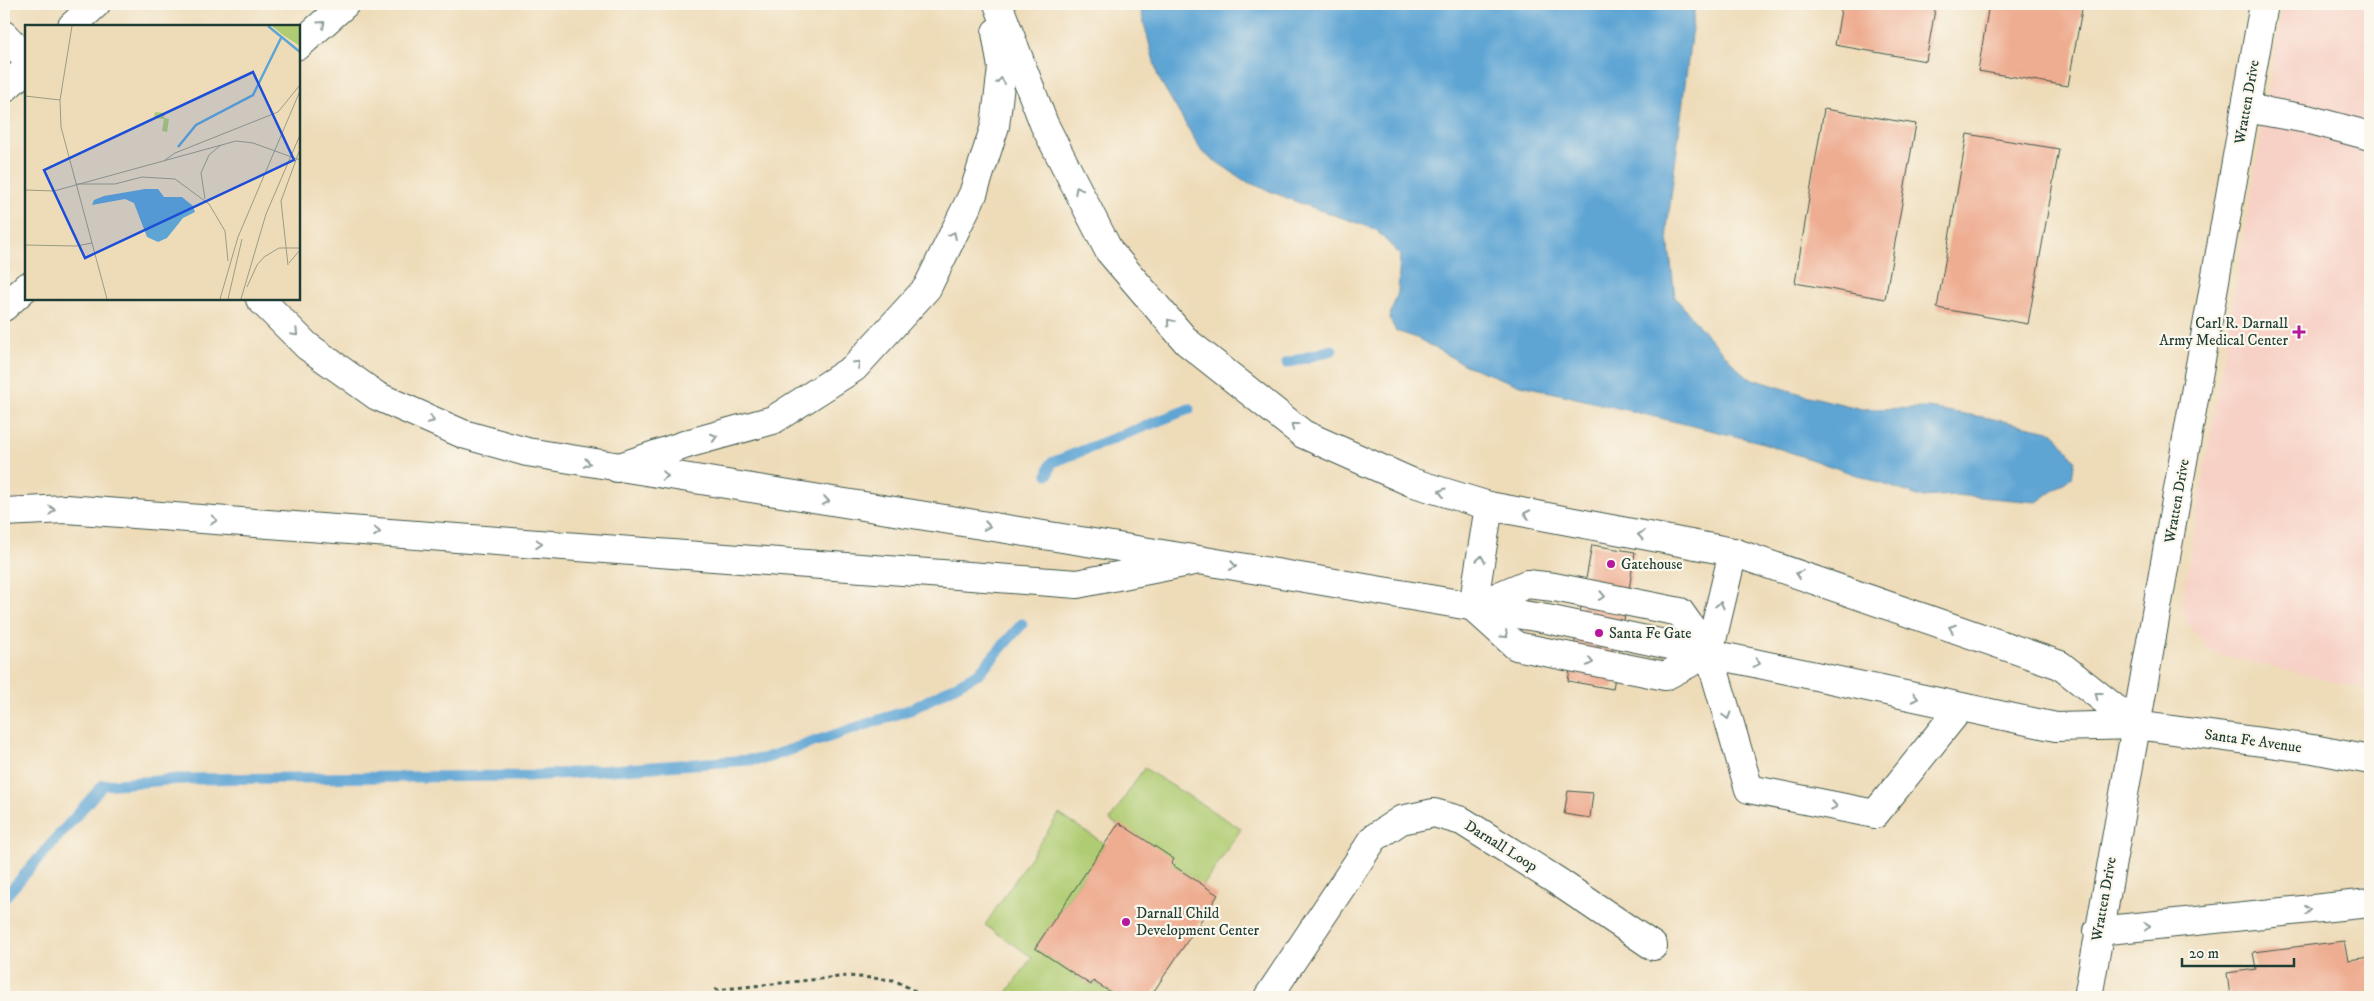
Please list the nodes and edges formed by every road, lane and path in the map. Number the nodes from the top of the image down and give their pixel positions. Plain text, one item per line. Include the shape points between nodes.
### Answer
1 (96, 4) edge
2 (345, 4) edge
3 (991, 4) edge
4 (998, 4) edge
5 (2264, 4) edge
6 (73, 25) edge
7 (4, 35) edge
8 (300, 44) edge
9 (25, 57) edge
10 (25, 70) edge
11 (4, 89) edge
12 (2246, 108) junction
13 (2370, 136) edge
14 (25, 288) edge
15 (261, 300) edge
16 (4, 307) edge
17 (617, 468) junction
18 (1489, 506) junction
19 (4, 512) edge
20 (1733, 552) junction
21 (1199, 560) junction
22 (1473, 607) junction
23 (1709, 653) junction
24 (1960, 708) junction
25 (2136, 725) junction
26 (2370, 760) edge
27 (2370, 903) edge
28 (2098, 931) junction
29 (1653, 946) dead end
30 (715, 990) dead end
31 (926, 997) edge
32 (1268, 997) edge
33 (2088, 997) edge

1 - 6 street
8 -> 2 street
17 -> 3 street via 773,420 854,368 926,288 973,194 995,126 1002,68
18 -> 4 street via 1411,482 1303,434 1187,342 1109,251 1044,124
5 - 12 street, Wratten Drive
7 - 9 street
10 - 11 street
12 - 13 street
12 - 25 street, Wratten Drive
14 - 16 street
15 -> 17 street, Santa Fe Avenue via 307,346 377,396 463,434 527,452
17 -> 21 street, Santa Fe Avenue
20 -> 18 street
22 -> 18 street
19 -> 21 street via 66,509 1077,584
23 -> 20 street
25 -> 20 street via 2060,665
21 -> 22 street, Santa Fe Avenue
22 -> 23 street, Santa Fe Avenue
23 -> 24 street, Santa Fe Avenue
23 -> 24 street via 1749,789 1876,814
24 - 25 street, Santa Fe Avenue via 2056,728
25 - 26 street, Santa Fe Avenue
25 - 28 street, Wratten Drive
28 -> 27 street
28 - 33 street, Wratten Drive
29 - 32 street, Darnall Loop via 1462,821 1434,813 1401,820 1374,838
30 - 31 path via 848,976 894,980

